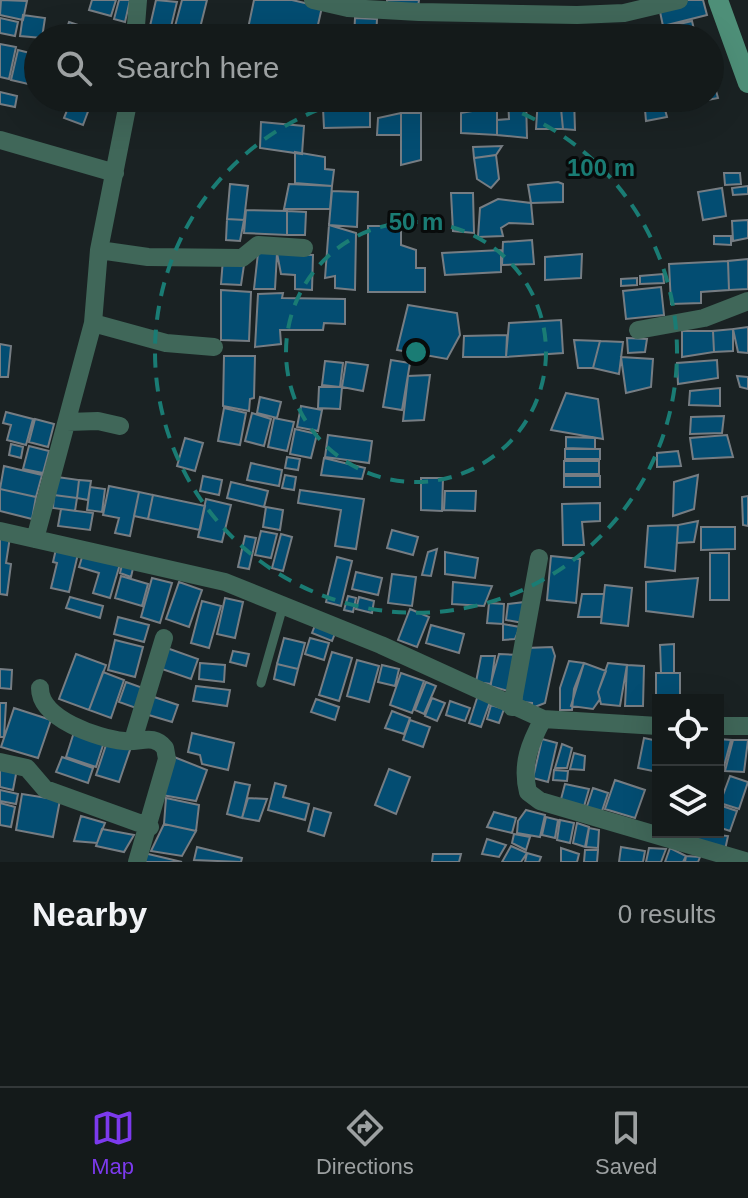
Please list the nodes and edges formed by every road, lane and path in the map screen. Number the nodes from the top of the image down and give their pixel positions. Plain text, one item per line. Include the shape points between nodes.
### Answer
1 (138, 0) edge
2 (314, 0) edge
3 (679, 0) edge
4 (718, 0) edge
5 (136, 24) edge
6 (748, 83) edge
7 (126, 112) edge
8 (0, 140) edge
9 (115, 173) junction
10 (304, 248) dead end
11 (99, 250) junction
12 (748, 301) edge
13 (93, 323) junction
14 (638, 330) dead end
15 (214, 347) dead end
16 (67, 422) junction
17 (120, 426) dead end
18 (0, 531) edge
19 (35, 539) junction
20 (539, 558) dead end
21 (283, 606) junction
22 (164, 638) dead end
23 (261, 683) dead end
24 (40, 688) dead end
25 (512, 707) junction
26 (543, 719) junction
27 (652, 726) edge
28 (724, 726) edge
29 (748, 726) edge
30 (133, 740) junction
31 (0, 762) edge
32 (150, 827) junction
33 (137, 862) edge
34 (748, 862) edge

1 - 5 street
2 - 3 street via 348,8 577,15 624,13
4 - 6 main road
7 - 9 street
8 - 9 street
9 - 11 street
10 - 11 street via 258,245 242,258 148,257
11 - 13 street
12 - 14 street via 704,318
13 - 15 street via 166,343
13 - 16 street
16 - 17 street
16 - 19 street
18 - 19 street
19 - 21 street via 185,570
20 - 25 street
21 - 23 lane
21 - 25 street
22 - 30 street
24 - 30 street via 45,708 58,719
25 - 26 street
26 - 27 street
26 - 34 street via 524,769 528,792 540,801
28 - 29 street
30 - 32 street via 149,738 165,748 167,759
31 - 32 street via 27,768 45,789
32 - 33 street

